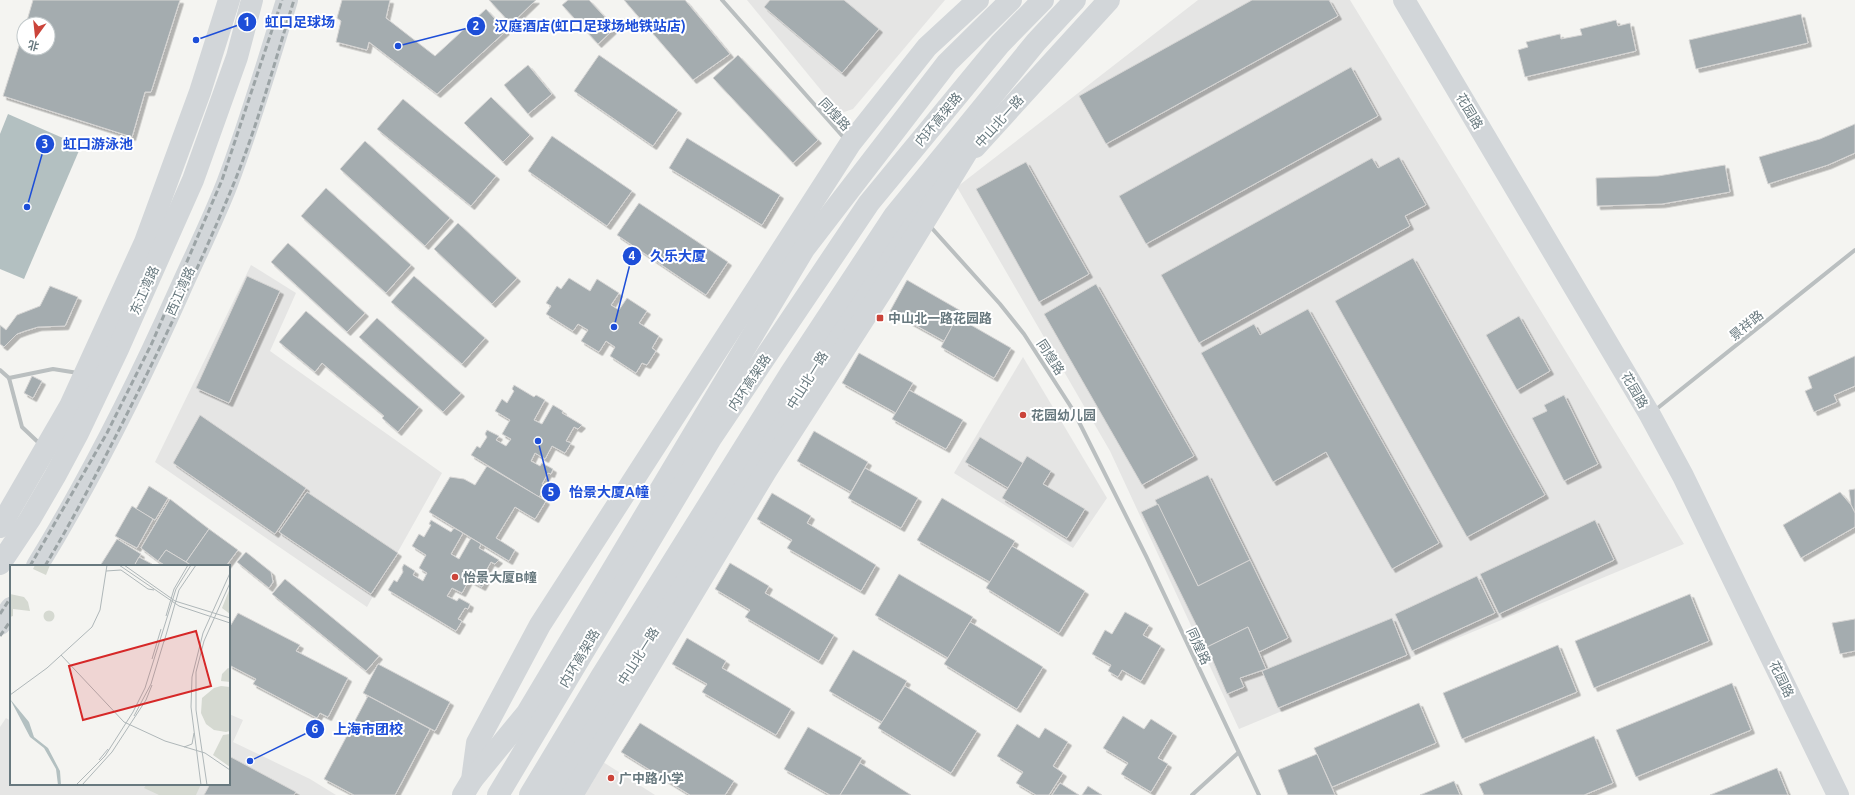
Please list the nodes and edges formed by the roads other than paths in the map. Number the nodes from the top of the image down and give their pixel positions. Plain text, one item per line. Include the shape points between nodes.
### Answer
1 (229, 0) edge
2 (252, 0) edge
3 (287, 0) edge
4 (722, 0) edge
5 (978, 0) edge
6 (1011, 0) edge
7 (1043, 0) edge
8 (1075, 0) edge
9 (1109, 0) edge
10 (1404, 0) edge
11 (1036, 42) junction
12 (853, 147) junction
13 (867, 161) dead end
14 (872, 167) dead end
15 (883, 178) dead end
16 (889, 184) dead end
17 (900, 195) dead end
18 (917, 212) junction
19 (1855, 250) edge
20 (0, 370) edge
21 (84, 374) junction
22 (9, 378) junction
23 (1650, 415) junction
24 (45, 450) junction
25 (0, 528) edge
26 (0, 564) edge
27 (38, 565) edge
28 (10, 609) edge
29 (0, 624) edge
30 (1238, 753) junction
31 (467, 788) edge
32 (498, 795) edge
33 (530, 795) edge
34 (552, 795) edge
35 (572, 795) edge
36 (1192, 795) edge
37 (1259, 795) edge
38 (1838, 795) edge

1 - 21 main road, 东江湾路 via 202,85 146,242
2 - 26 main road, 东江湾路 via 237,57 208,139 118,350 55,476
3 - 27 main road, 西江湾路 via 257,98 229,177 153,352 76,501
4 - 12 street, 同煌路 via 812,104
5 - 12 main road via 927,47
6 - 31 main road via 947,63 804,249 527,713
7 - 32 main road, 内环高架路 via 1000,44 868,203 711,438
8 - 11 main road, 内环高架路
9 - 18 main road, 中山北一路
10 - 23 main road, 花园路
11 - 33 main road, 内环高架路 via 894,216 790,374
11 - 35 main road via 883,289 766,471
12 - 31 main road via 540,625 477,743
13 - 14 street
15 - 16 street
17 - 18 street, 同煌路
18 - 30 street, 同煌路 via 1024,334 1073,410 1143,549
18 - 34 main road, 中山北一路 via 855,303
19 - 23 street, 景祥路
20 - 22 street
21 - 22 street via 53,369
21 - 24 main road, 东江湾路 via 70,406
22 - 24 street via 22,427
23 - 38 main road, 花园路 via 1683,476
24 - 25 main road, 东江湾路
28 - 29 main road
30 - 36 street
30 - 37 street, 同煌路

